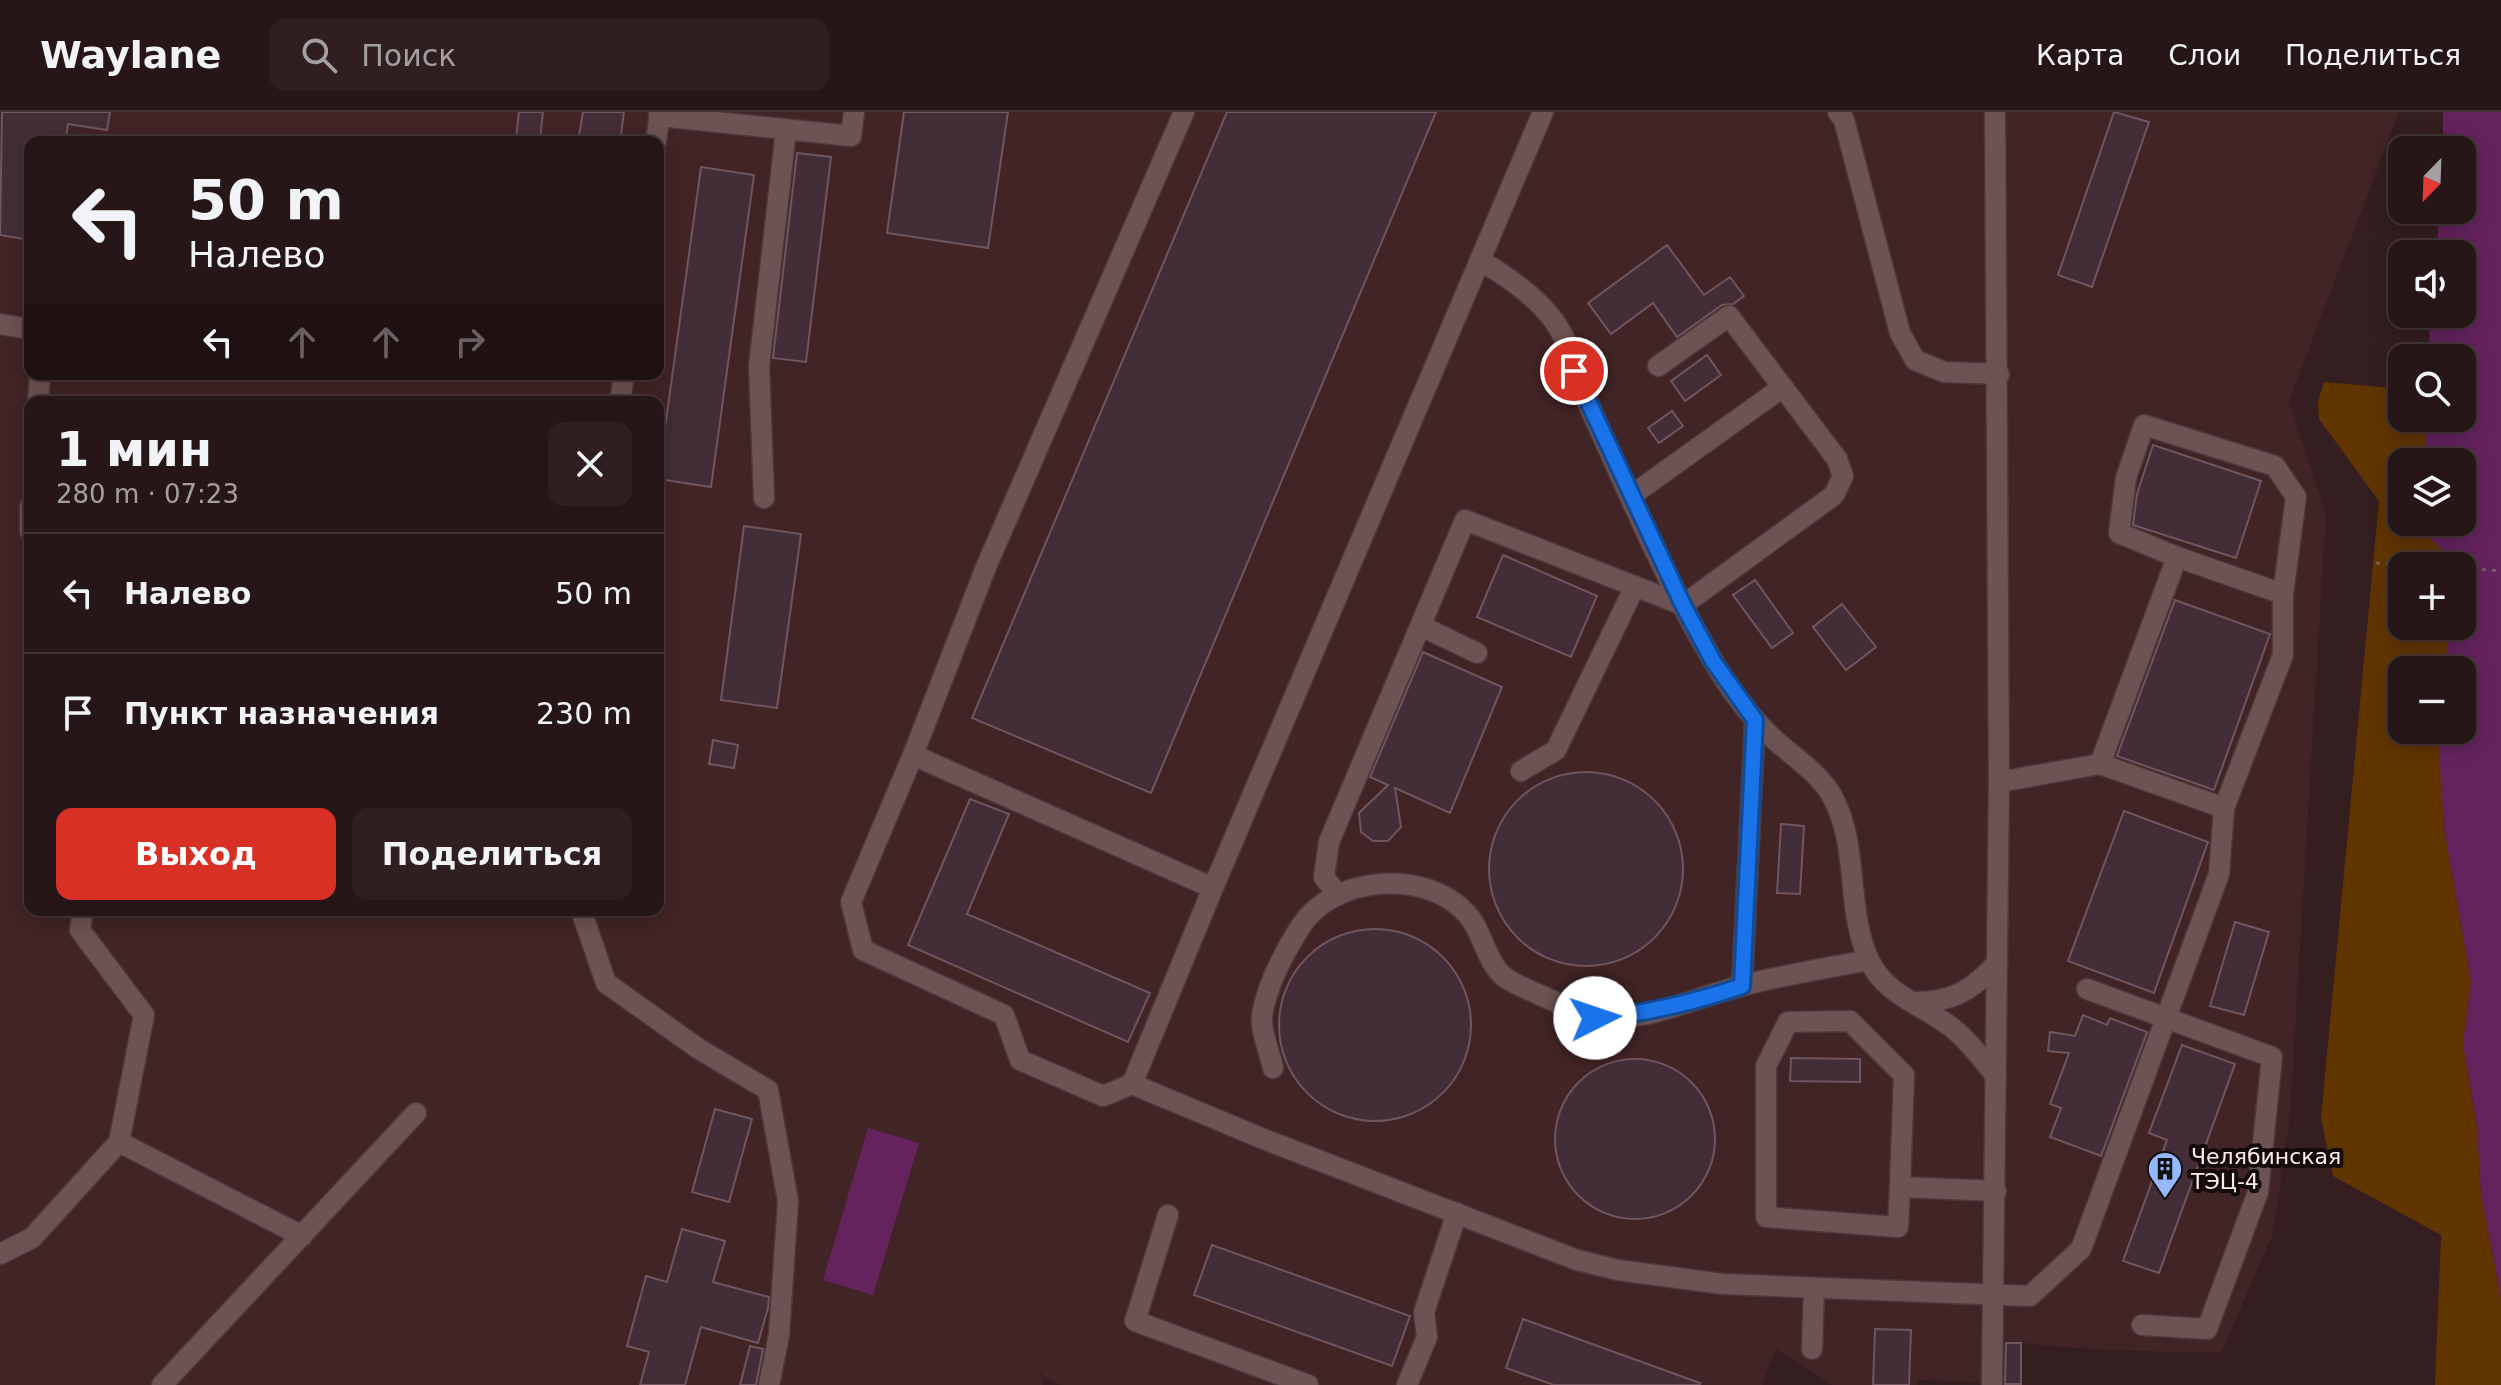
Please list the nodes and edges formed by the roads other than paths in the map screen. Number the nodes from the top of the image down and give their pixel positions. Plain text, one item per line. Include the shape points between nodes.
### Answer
1 (854, 112) edge
2 (1184, 112) edge
3 (1543, 112) edge
4 (1838, 112) edge
5 (1995, 112) edge
6 (659, 114) edge
7 (786, 131) junction
8 (657, 136) edge
9 (1480, 260) junction
10 (0, 324) edge
11 (24, 328) edge
12 (1658, 366) dead end
13 (1999, 374) junction
14 (1783, 387) junction
15 (1632, 495) junction
16 (764, 498) dead end
17 (2177, 557) junction
18 (1635, 586) junction
19 (2283, 594) junction
20 (1683, 605) junction
21 (1421, 626) junction
22 (1477, 653) dead end
23 (1755, 720) junction
24 (913, 755) junction
25 (2100, 764) junction
26 (1521, 771) dead end
27 (1999, 782) junction
28 (2224, 808) junction
29 (1213, 888) junction
30 (1338, 895) junction
31 (82, 916) edge
32 (583, 916) edge
33 (1868, 960) junction
34 (1997, 963) junction
35 (1742, 986) junction
36 (2087, 989) dead end
37 (1912, 1002) junction
38 (2167, 1017) junction
39 (1273, 1068) dead end
40 (1996, 1076) junction
41 (1132, 1084) junction
42 (416, 1113) dead end
43 (119, 1142) junction
44 (1900, 1187) junction
45 (1996, 1191) junction
46 (1457, 1213) junction
47 (1168, 1215) dead end
48 (302, 1236) junction
49 (0, 1254) edge
50 (1814, 1288) junction
51 (1994, 1297) junction
52 (2142, 1325) dead end
53 (1812, 1349) dead end
54 (162, 1385) edge
55 (769, 1385) edge
56 (1308, 1385) edge
57 (1407, 1385) edge
58 (1992, 1385) edge

1 - 7 lane via 851,136
2 - 24 lane via 986,567
3 - 9 lane
4 - 13 lane via 1900,333 1915,360 1944,372
5 - 13 lane
6 - 7 lane
6 - 8 lane
7 - 16 lane via 759,366
9 - 15 lane via 1521,287 1555,322
9 - 29 lane
10 - 11 lane
12 - 14 lane via 1729,316
13 - 27 lane
14 - 15 lane
14 - 20 lane via 1837,459 1843,476 1834,495
15 - 20 lane
17 - 19 lane
17 - 19 lane via 2119,533 2126,478 2144,425 2275,466 2296,497
17 - 25 lane
18 - 20 lane
18 - 21 lane via 1465,520
18 - 26 lane via 1556,750
19 - 28 lane via 2283,655
20 - 23 lane via 1713,661
21 - 22 lane
21 - 30 lane via 1329,842 1324,877
23 - 33 lane via 1831,794 1844,823 1851,897
23 - 35 lane
24 - 29 lane
24 - 41 lane via 851,902 863,950 1004,1015 1020,1060 1103,1096
25 - 27 lane
25 - 28 lane
27 - 34 lane
28 - 38 lane via 2219,874
29 - 41 lane
30 - 35 lane via 1375,883 1417,885 1451,899 1469,915 1506,978 1595,1018 1642,1014
30 - 39 lane via 1312,908 1276,975 1262,1017
31 - 43 lane via 80,930 144,1015
32 - 55 lane via 606,983 768,1090 788,1201 779,1335
33 - 35 lane
33 - 37 lane via 1884,984
34 - 37 lane via 1959,996 1936,1003
34 - 40 lane
36 - 38 lane
37 - 40 lane via 1948,1024
38 - 51 lane via 2081,1249 2030,1296
38 - 52 lane via 2272,1057 2258,1192 2207,1329
40 - 45 lane
41 - 46 lane
42 - 48 lane
43 - 48 lane
43 - 49 lane via 32,1238
44 - 44 lane via 1904,1075 1850,1021 1788,1022 1766,1066 1766,1217 1898,1227
44 - 45 lane
45 - 51 lane
46 - 50 lane via 1577,1260 1618,1270 1723,1284
46 - 57 lane via 1424,1312 1427,1337
47 - 56 lane via 1135,1321
48 - 54 lane
50 - 51 lane
50 - 53 lane
51 - 58 lane

